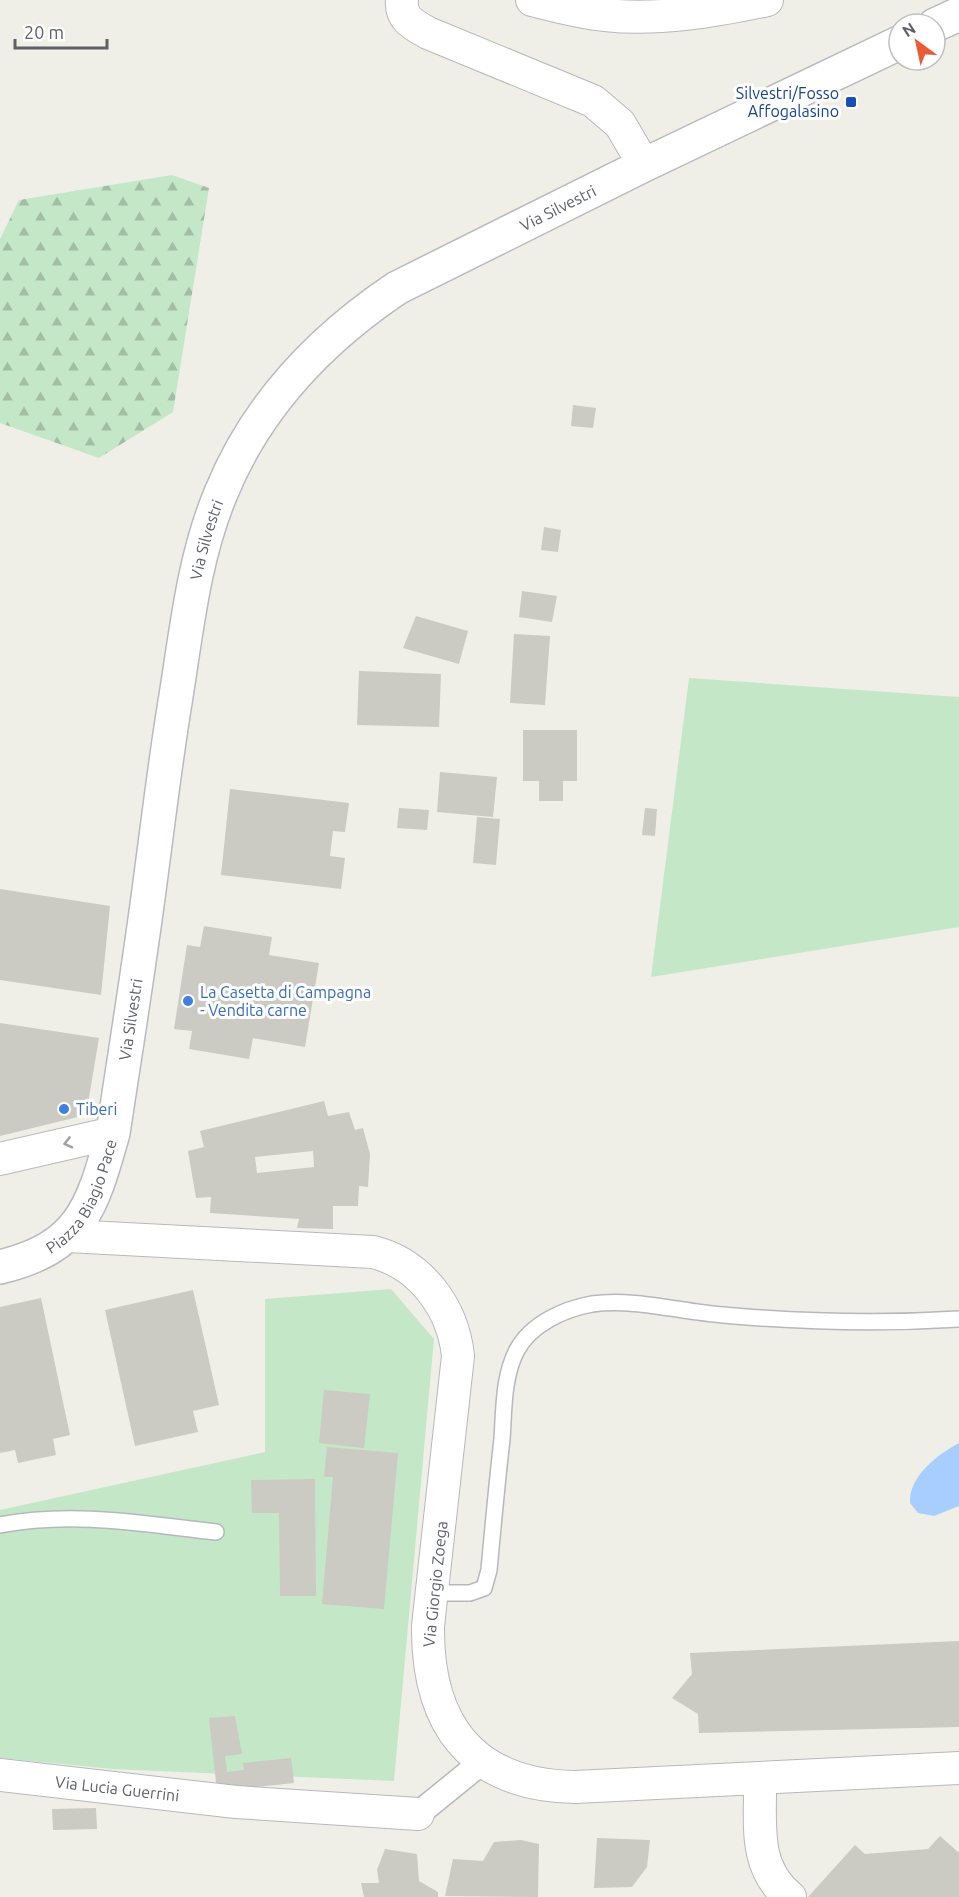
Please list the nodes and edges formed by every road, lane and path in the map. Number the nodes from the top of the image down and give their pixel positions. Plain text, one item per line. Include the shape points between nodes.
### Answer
1 (402, 0) edge
2 (532, 0) edge
3 (766, 0) edge
4 (887, 49) edge
5 (644, 165) junction
6 (113, 1133) junction
7 (0, 1159) edge
8 (68, 1236) junction
9 (0, 1267) edge
10 (959, 1319) edge
11 (0, 1525) edge
12 (216, 1532) dead end
13 (433, 1593) junction
14 (482, 1762) junction
15 (959, 1768) edge
16 (0, 1775) edge
17 (760, 1778) junction
18 (418, 1814) joint
19 (790, 1897) edge

1 - 5 street via 404,14 420,28 578,93 603,108 620,124
2 - 3 street via 621,16 676,15
4 - 5 main road, Via Silvestri
5 - 6 main road, Via Silvestri via 445,262 363,311 305,364 264,415 238,456 221,492 197,567 167,746
6 -> 7 street, Piazza Biagio Pace
6 - 8 main road, Piazza Biagio Pace via 91,1200
8 - 9 main road, Piazza Biagio Pace via 47,1250
8 - 13 street, Via Giorgio Zoega via 373,1252 410,1268 453,1326 458,1356
10 - 13 lane via 836,1323 607,1303 574,1308 550,1320 522,1343 508,1374 484,1588 470,1593
11 - 12 lane via 36,1518 87,1518
13 - 14 street, Via Giorgio Zoega via 428,1626 431,1681 452,1729
14 - 17 street, Via Giorgio Zoega via 532,1784 559,1786
14 - 18 street
15 - 17 street, Via Giorgio Zoega
16 - 18 street, Via Lucia Guerrini via 236,1802
17 - 19 street via 762,1858 767,1871

